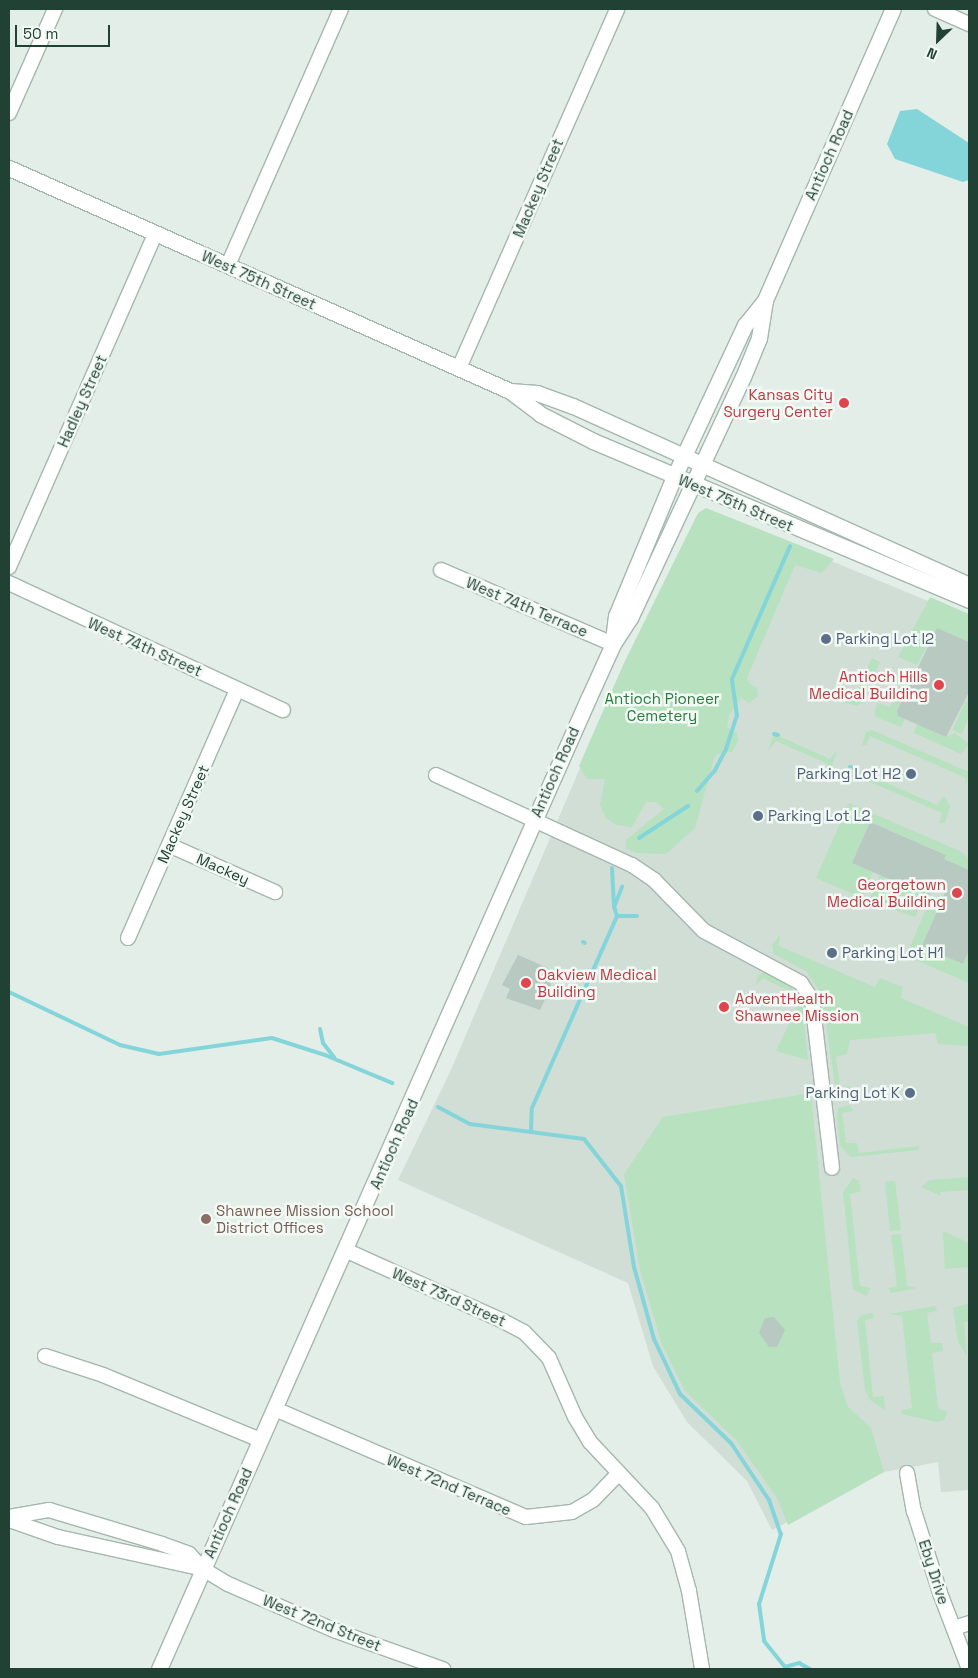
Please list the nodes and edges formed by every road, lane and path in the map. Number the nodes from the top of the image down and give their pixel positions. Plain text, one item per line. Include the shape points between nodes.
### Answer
1 (55, 9) edge
2 (340, 9) edge
3 (617, 9) edge
4 (893, 9) edge
5 (934, 9) edge
6 (969, 24) edge
7 (9, 113) edge
8 (9, 168) edge
9 (155, 235) junction
10 (228, 266) junction
11 (765, 300) junction
12 (459, 368) junction
13 (510, 391) junction
14 (684, 456) junction
15 (702, 464) junction
16 (674, 477) junction
17 (693, 485) junction
18 (9, 567) edge
19 (441, 570) dead end
20 (9, 583) edge
21 (969, 586) edge
22 (969, 600) edge
23 (613, 644) junction
24 (238, 690) junction
25 (283, 710) dead end
26 (436, 775) dead end
27 (533, 820) junction
28 (170, 846) junction
29 (275, 892) dead end
30 (128, 938) dead end
31 (832, 1168) dead end
32 (345, 1250) junction
33 (45, 1356) dead end
34 (275, 1409) junction
35 (261, 1440) junction
36 (907, 1473) dead end
37 (618, 1474) junction
38 (9, 1519) edge
39 (203, 1569) junction
40 (969, 1623) edge
41 (954, 1628) junction
42 (426, 1667) edge
43 (159, 1669) edge
44 (443, 1669) edge
45 (702, 1669) edge
46 (969, 1669) edge

1 - 7 street
2 - 10 street
3 - 12 street, Mackey Street
4 - 11 main road, Antioch Road
5 - 6 street
8 - 9 main road, West 75th Street
9 - 10 main road, West 75th Street
9 - 18 street, Hadley Street
10 - 12 main road, West 75th Street
11 - 14 main road, Antioch Road via 745,325
11 - 15 main road, Antioch Road via 759,338
12 - 13 main road, West 75th Street
13 - 14 main road, West 75th Street via 537,393
13 - 16 main road, West 75th Street via 540,414
14 - 15 main road, West 75th Street
14 - 16 main road, Antioch Road
15 - 17 main road, Antioch Road
15 - 21 main road, West 75th Street
16 - 17 main road, West 75th Street
16 - 23 main road, Antioch Road via 616,616
17 - 22 main road, West 75th Street
17 - 23 main road, Antioch Road via 630,618
19 - 23 street, West 74th Terrace
20 - 24 street, West 74th Street
23 - 27 main road, Antioch Road
24 - 25 street, West 74th Street
24 - 28 street, Mackey Street
26 - 27 street
27 - 31 street via 632,865 654,880 704,931 801,983 812,1000
27 - 32 main road, Antioch Road
28 - 29 street, Mackey
28 - 30 street, Mackey Street
32 - 34 main road, Antioch Road
32 - 37 street, West 73rd Street via 524,1332 558,1371 574,1418
33 - 35 street via 119,1381
34 - 35 main road, Antioch Road
34 - 37 street, West 72nd Terrace via 526,1517 572,1512 593,1500
35 - 39 main road, Antioch Road
36 - 41 street, Eby Drive via 914,1511
37 - 45 street, West 73rd Street via 652,1508 678,1551 689,1591
38 - 39 street, West 72nd Street via 58,1537
38 - 39 street, West 72nd Street via 49,1510 189,1554
39 - 42 street, West 72nd Street via 336,1631
39 - 43 main road, Antioch Road
40 - 41 street
41 - 46 street, Eby Drive
42 - 44 street, West 72nd Street

